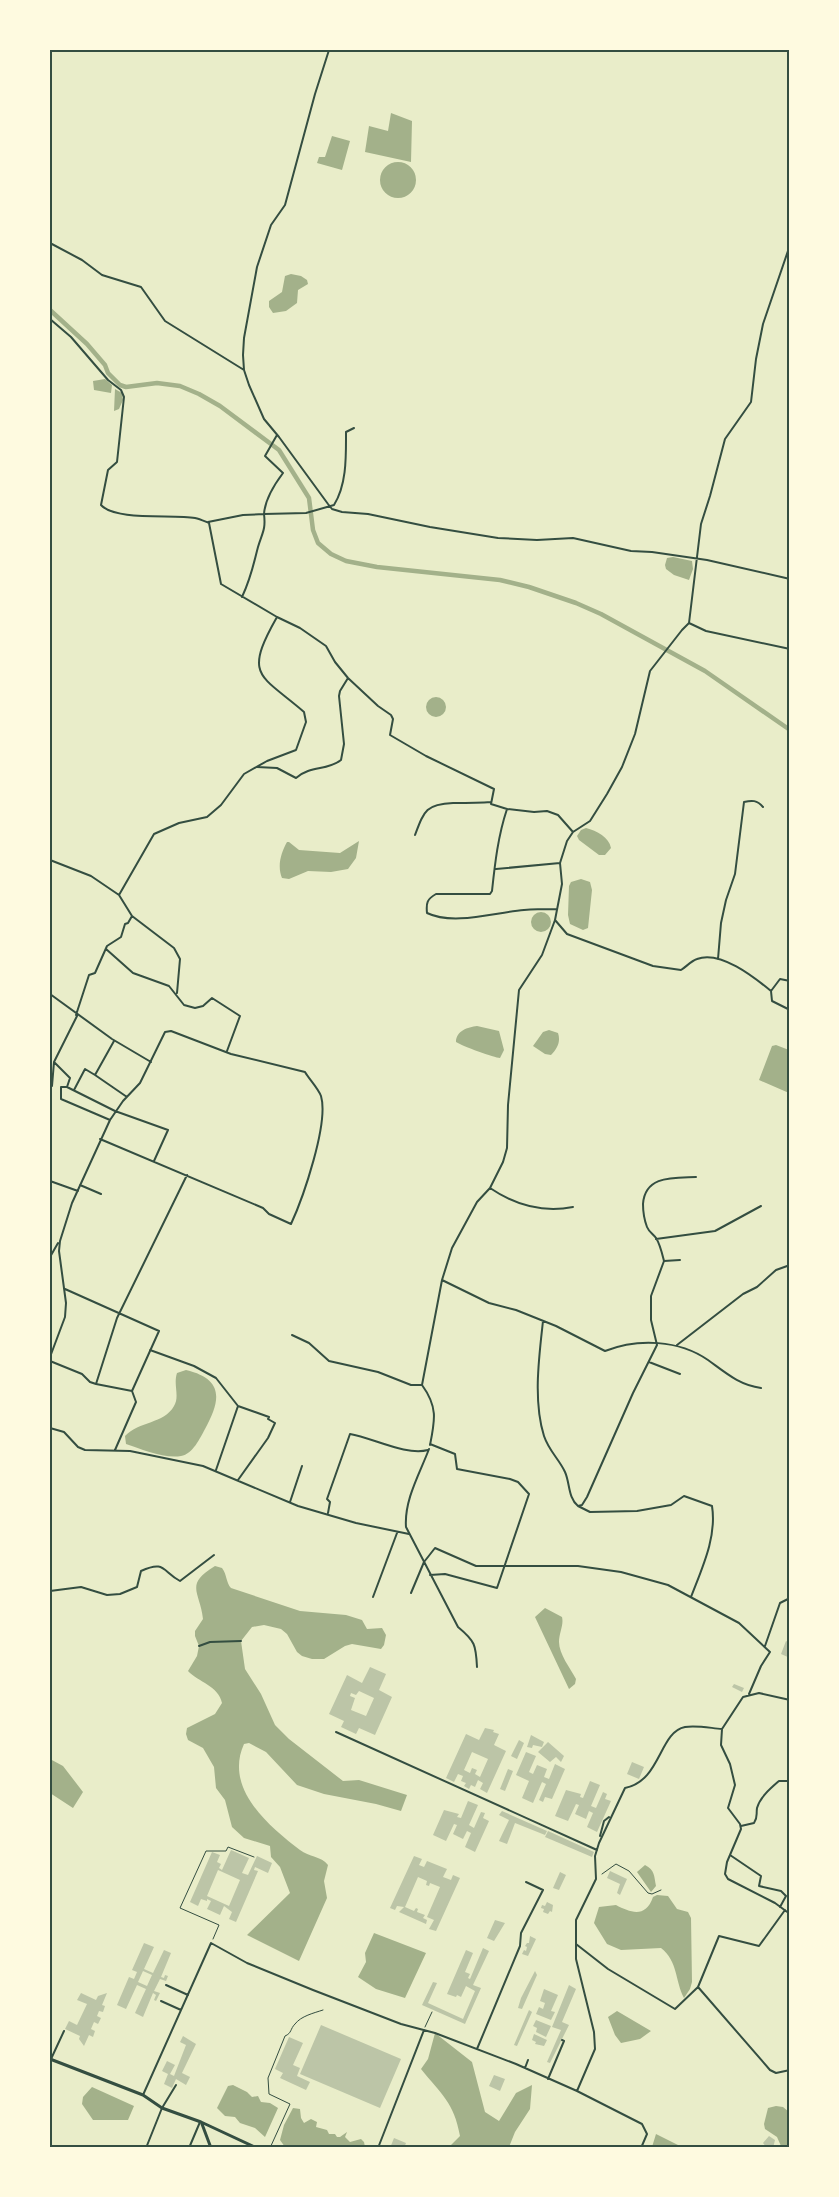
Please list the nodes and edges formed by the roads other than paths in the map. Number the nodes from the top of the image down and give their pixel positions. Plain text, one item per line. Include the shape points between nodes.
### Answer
1 (330, 50) edge
2 (50, 243) edge
3 (789, 245) edge
4 (50, 319) edge
5 (244, 370) junction
6 (354, 428) dead end
7 (277, 435) junction
8 (330, 507) junction
9 (264, 514) junction
10 (207, 522) junction
11 (695, 558) junction
12 (789, 579) edge
13 (242, 597) junction
14 (277, 617) junction
15 (689, 623) junction
16 (789, 649) edge
17 (348, 678) junction
18 (257, 767) junction
19 (491, 802) junction
20 (763, 807) dead end
21 (507, 809) junction
22 (573, 832) junction
23 (415, 836) dead end
24 (50, 860) edge
25 (560, 863) junction
26 (496, 869) junction
27 (119, 895) junction
28 (557, 909) junction
29 (132, 916) junction
30 (555, 920) junction
31 (106, 949) junction
32 (718, 959) junction
33 (789, 981) edge
34 (771, 991) junction
35 (50, 994) edge
36 (176, 995) junction
37 (789, 1010) edge
38 (76, 1015) junction
39 (115, 1041) junction
40 (226, 1052) junction
41 (50, 1055) edge
42 (56, 1058) junction
43 (54, 1062) junction
44 (151, 1062) junction
45 (95, 1075) junction
46 (52, 1086) dead end
47 (67, 1087) junction
48 (74, 1090) junction
49 (127, 1097) junction
50 (115, 1111) junction
51 (110, 1120) junction
52 (100, 1139) junction
53 (154, 1162) junction
54 (187, 1175) junction
55 (696, 1177) dead end
56 (50, 1181) edge
57 (80, 1185) junction
58 (490, 1188) junction
59 (78, 1191) junction
60 (101, 1194) dead end
61 (761, 1206) dead end
62 (573, 1207) dead end
63 (657, 1239) junction
64 (60, 1241) junction
65 (50, 1257) edge
66 (680, 1260) dead end
67 (664, 1261) junction
68 (789, 1265) edge
69 (442, 1280) junction
70 (64, 1289) junction
71 (120, 1313) junction
72 (543, 1321) junction
73 (292, 1335) dead end
74 (657, 1345) junction
75 (678, 1346) junction
76 (150, 1350) junction
77 (50, 1359) edge
78 (649, 1362) junction
79 (680, 1374) dead end
80 (96, 1384) junction
81 (422, 1385) junction
82 (761, 1388) dead end
83 (132, 1391) junction
84 (238, 1406) junction
85 (50, 1428) edge
86 (430, 1444) junction
87 (429, 1449) junction
88 (115, 1450) junction
89 (302, 1466) dead end
90 (216, 1470) junction
91 (238, 1480) junction
92 (290, 1502) junction
93 (578, 1506) junction
94 (327, 1514) junction
95 (397, 1533) junction
96 (409, 1534) junction
97 (214, 1555) dead end
98 (424, 1562) junction
99 (505, 1565) junction
100 (430, 1575) junction
101 (50, 1591) edge
102 (411, 1593) dead end
103 (373, 1597) dead end
104 (691, 1597) junction
105 (789, 1598) edge
106 (241, 1641) dead end
107 (199, 1646) dead end
108 (765, 1646) junction
109 (477, 1667) dead end
110 (749, 1695) junction
111 (789, 1700) edge
112 (722, 1729) junction
113 (336, 1732) dead end
114 (789, 1781) edge
115 (741, 1826) junction
116 (597, 1851) junction
117 (730, 1855) junction
118 (526, 1881) dead end
119 (780, 1906) junction
120 (785, 1910) junction
121 (789, 1914) edge
122 (576, 1944) junction
123 (166, 1985) dead end
124 (698, 1987) junction
125 (188, 1995) junction
126 (161, 2001) dead end
127 (181, 2010) junction
128 (424, 2030) junction
129 (64, 2031) dead end
130 (562, 2040) dead end
131 (477, 2049) junction
132 (50, 2059) edge
133 (528, 2061) dead end
134 (525, 2068) junction
135 (789, 2070) edge
136 (548, 2079) junction
137 (176, 2085) dead end
138 (577, 2091) junction
139 (143, 2096) junction
140 (162, 2108) junction
141 (201, 2122) junction
142 (146, 2148) edge
143 (189, 2148) edge
144 (211, 2148) edge
145 (257, 2148) edge
146 (378, 2148) edge
147 (641, 2148) edge

1 - 5 street via 285,205 272,225 257,267 244,338
2 - 5 street via 102,275 141,287 165,321
3 - 11 street via 763,324 751,402 725,440
4 - 10 street via 71,336 124,397 117,462 108,470 101,506 105,511
5 - 7 street via 264,419
6 - 8 street via 346,432 344,481 339,498
7 - 8 street
7 - 9 street via 265,456 283,473 274,485
8 - 9 street via 306,513
8 - 11 street via 470,534 573,538 631,551
9 - 10 street
9 - 13 street via 264,532
10 - 13 street via 221,585
11 - 12 street
11 - 15 street
13 - 14 street
14 - 17 street via 326,646
14 - 18 street via 262,646 259,666 266,680 304,712 306,722 296,750
15 - 16 street via 706,631
15 - 22 street via 650,671 635,734 622,767 590,821
17 - 18 street via 339,696 344,744 341,760 334,766 304,771 296,778 278,768
17 - 19 street via 391,715 390,735 494,789
18 - 27 street via 244,774 212,814 154,834
19 - 21 street
19 - 23 street via 436,803 427,810
20 - 32 street via 751,800 744,802
21 - 22 street via 547,811 558,815
21 - 26 street via 496,844
22 - 25 street
24 - 27 street via 91,876
25 - 26 street
25 - 28 street via 562,884
26 - 28 street via 490,894 436,894 426,903 427,913 444,918
27 - 29 street
28 - 30 street
29 - 31 street via 121,937
29 - 36 street via 174,948 180,959
30 - 32 street via 567,934 653,966 681,970 697,958
30 - 58 street via 542,955 519,990 508,1141
31 - 36 street via 133,973 169,986
31 - 38 street via 95,974 89,975
32 - 34 street via 749,973
33 - 34 street via 780,979
34 - 37 street via 772,1001
35 - 38 street
36 - 40 street via 184,1005 195,1008 212,998 240,1016
38 - 39 street
38 - 42 street
39 - 44 street
39 - 45 street
40 - 44 street via 167,1031
40 - 54 street via 305,1072 321,1096 316,1151 302,1201 291,1224
41 - 42 street
42 - 43 street
43 - 46 street
43 - 47 street via 70,1078
44 - 49 street
45 - 48 street via 85,1069
45 - 49 street
47 - 48 street
47 - 51 street via 61,1087 61,1099
48 - 50 street
49 - 50 street
50 - 51 street
50 - 53 street via 168,1130
51 - 52 street
52 - 53 street
52 - 57 street
53 - 54 street
54 - 71 street
55 - 63 street via 664,1179 649,1186 643,1215 648,1231
56 - 59 street
57 - 59 street
57 - 60 street
58 - 62 street via 520,1204 559,1210
58 - 69 street via 477,1202 452,1248
59 - 64 street
61 - 63 street via 715,1231
63 - 67 street
64 - 65 street
64 - 70 street
66 - 67 street
67 - 74 street via 651,1296
68 - 75 street via 743,1294
69 - 72 street via 489,1303
69 - 81 street
70 - 71 street
70 - 77 street via 65,1317
71 - 76 street via 159,1331
71 - 80 street
72 - 74 street via 605,1351 631,1343
72 - 93 street via 540,1416 544,1437 562,1466
73 - 81 street via 309,1343 329,1361
74 - 75 street
74 - 78 street
75 - 82 street via 694,1351 741,1383
76 - 83 street
76 - 84 street via 216,1378
77 - 80 street
78 - 79 street
78 - 93 street via 587,1497
80 - 83 street
81 - 86 street via 435,1411
83 - 88 street via 136,1402
84 - 90 street
84 - 91 street via 275,1423
85 - 88 street via 64,1432 85,1450
86 - 87 street
86 - 99 street via 454,1454 457,1469 510,1479 529,1494
87 - 94 street via 410,1450 350,1434 327,1499
87 - 96 street via 405,1516
88 - 90 street
89 - 92 street
90 - 91 street
91 - 92 street
92 - 94 street
93 - 104 street via 590,1512 638,1511 671,1505 684,1496 712,1506 710,1541
94 - 95 street
95 - 96 street
95 - 103 street
96 - 98 street
97 - 101 street via 180,1581 161,1566 152,1566 141,1571 137,1587 120,1594 107,1595 81,1587
98 - 99 street via 435,1548 476,1566
98 - 100 street
98 - 102 street
99 - 100 street via 497,1588 446,1574
99 - 104 street via 578,1566 621,1572
100 - 109 street via 458,1627 476,1648
104 - 108 street via 740,1623
105 - 108 street via 780,1603
106 - 107 street
108 - 110 street via 770,1652
110 - 111 street via 759,1693
110 - 112 street via 743,1697
112 - 115 street via 721,1745 735,1785 728,1808
112 - 116 street via 686,1726 677,1730 648,1775 625,1788
113 - 116 street
114 - 115 street via 779,1781 764,1794 754,1822
115 - 117 street
116 - 122 street via 597,1873 576,1920
117 - 119 street via 725,1874 728,1879
117 - 119 street via 761,1876 759,1886 786,1896
118 - 131 street via 543,1890 521,1933 520,1946
119 - 120 street
120 - 121 street
120 - 124 street via 759,1946 719,1936
122 - 124 street via 608,1969 675,2008
122 - 138 street via 595,2044
123 - 125 street
124 - 135 street via 770,2070
125 - 127 street
125 - 128 street via 211,1943 247,1963 337,2000
126 - 127 street
127 - 139 street
128 - 131 street
128 - 146 street
129 - 132 street
130 - 136 street
131 - 134 street
132 - 139 street
133 - 134 street
134 - 136 street
136 - 138 street
137 - 140 street
138 - 147 street via 642,2124 647,2134
139 - 140 street
140 - 141 street
140 - 142 street
141 - 143 street
141 - 144 street
141 - 145 street

